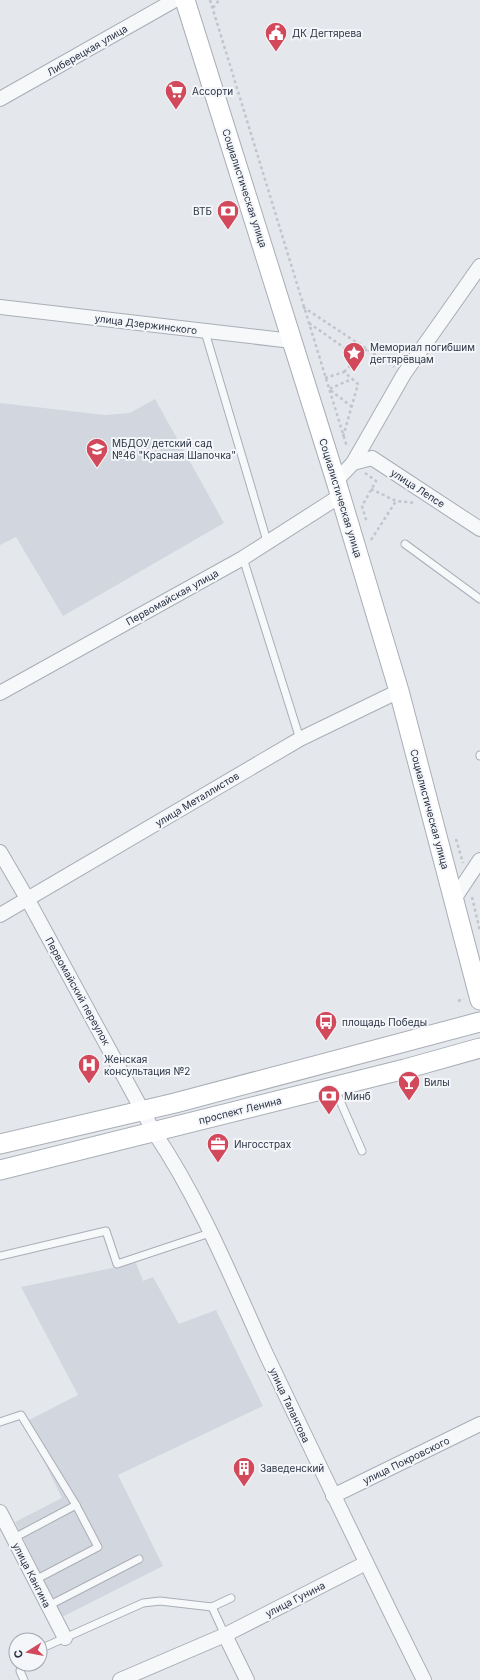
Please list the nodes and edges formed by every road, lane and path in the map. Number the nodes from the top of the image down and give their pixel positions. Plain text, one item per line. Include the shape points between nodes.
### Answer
1 (175, 0) edge
2 (185, 0) edge
3 (210, 0) edge
4 (219, 0) edge
5 (212, 8) junction
6 (0, 100) edge
7 (480, 266) edge
8 (0, 306) edge
9 (303, 307) junction
10 (308, 322) junction
11 (205, 332) junction
12 (292, 341) junction
13 (367, 349) junction
14 (359, 358) junction
15 (344, 372) junction
16 (404, 374) junction
17 (325, 378) junction
18 (352, 379) junction
19 (328, 389) junction
20 (352, 407) junction
21 (343, 438) junction
22 (353, 463) junction
23 (338, 488) junction
24 (371, 489) dead end
25 (396, 501) junction
26 (418, 503) dead end
27 (480, 529) edge
28 (372, 540) dead end
29 (267, 541) junction
30 (405, 544) dead end
31 (242, 558) junction
32 (480, 599) edge
33 (399, 691) junction
34 (0, 694) edge
35 (300, 739) junction
36 (0, 852) edge
37 (480, 860) edge
38 (454, 899) junction
39 (28, 900) junction
40 (0, 915) edge
41 (480, 1000) edge
42 (480, 1022) edge
43 (480, 1048) edge
44 (334, 1086) junction
45 (143, 1110) junction
46 (154, 1132) junction
47 (0, 1144) edge
48 (362, 1151) dead end
49 (0, 1170) edge
50 (210, 1233) junction
51 (0, 1256) edge
52 (0, 1422) edge
53 (480, 1424) edge
54 (333, 1496) junction
55 (76, 1505) junction
56 (0, 1512) edge
57 (14, 1538) junction
58 (139, 1559) dead end
59 (366, 1563) junction
60 (35, 1580) junction
61 (230, 1598) dead end
62 (48, 1606) junction
63 (212, 1607) junction
64 (225, 1634) junction
65 (65, 1638) junction
66 (48, 1645) edge
67 (120, 1680) edge
68 (247, 1680) edge
69 (424, 1680) edge

1 - 6 street, Либерецкая улица
2 - 12 main road, Социалистическая улица
3 - 5 path
4 - 5 path
5 - 9 path
7 - 16 street, Первомайская улица
8 - 11 street, улица Дзержинского
9 - 10 path
9 - 13 path
10 - 14 path
10 - 17 path
11 - 12 street, улица Дзержинского
11 - 29 lane
12 - 23 main road, Социалистическая улица
13 - 14 path
13 - 16 path
14 - 15 path
15 - 17 path
15 - 18 path
16 - 22 street, Первомайская улица
17 - 19 path
18 - 19 path
18 - 20 path via 358,384
19 - 20 path
19 - 21 path
20 - 21 path
21 - 22 path
22 - 23 street, Первомайская улица
22 - 27 street, улица Лепсе via 372,458
23 - 29 street, Первомайская улица
23 - 33 main road, Социалистическая улица
24 - 25 path
25 - 26 path
25 - 28 path
29 - 31 street, Первомайская улица
30 - 32 lane
31 - 34 street, Первомайская улица
31 - 35 lane
33 - 35 street, улица Металлистов
33 - 38 main road, Социалистическая улица
35 - 39 street, улица Металлистов
36 - 39 street, Первомайский переулок
37 - 38 street
38 - 41 main road, Социалистическая улица
39 - 40 street, улица Металлистов
39 - 45 street, Первомайский переулок
42 - 45 main road
43 - 44 main road, проспект Ленина
44 - 46 main road, проспект Ленина
44 - 48 lane
45 - 46 street, Первомайский переулок
45 - 47 main road
46 - 49 main road, проспект Ленина
46 - 50 street, улица Талантова via 168,1152
50 - 51 lane via 117,1264 106,1231
50 - 54 street, улица Талантова
52 - 55 lane via 21,1415
53 - 54 street, улица Покровского
54 - 59 street, улица Талантова
55 - 57 lane
55 - 60 lane via 98,1547
56 - 57 street, улица Кангина
57 - 60 street, улица Кангина
58 - 62 lane
59 - 64 street, улица Гунина
59 - 69 street, улица Талантова
60 - 62 street, улица Кангина
61 - 63 lane
62 - 65 street, улица Кангина
63 - 64 lane
63 - 65 lane via 160,1601 143,1603
64 - 67 street, улица Гунина
64 - 68 street
65 - 66 lane

